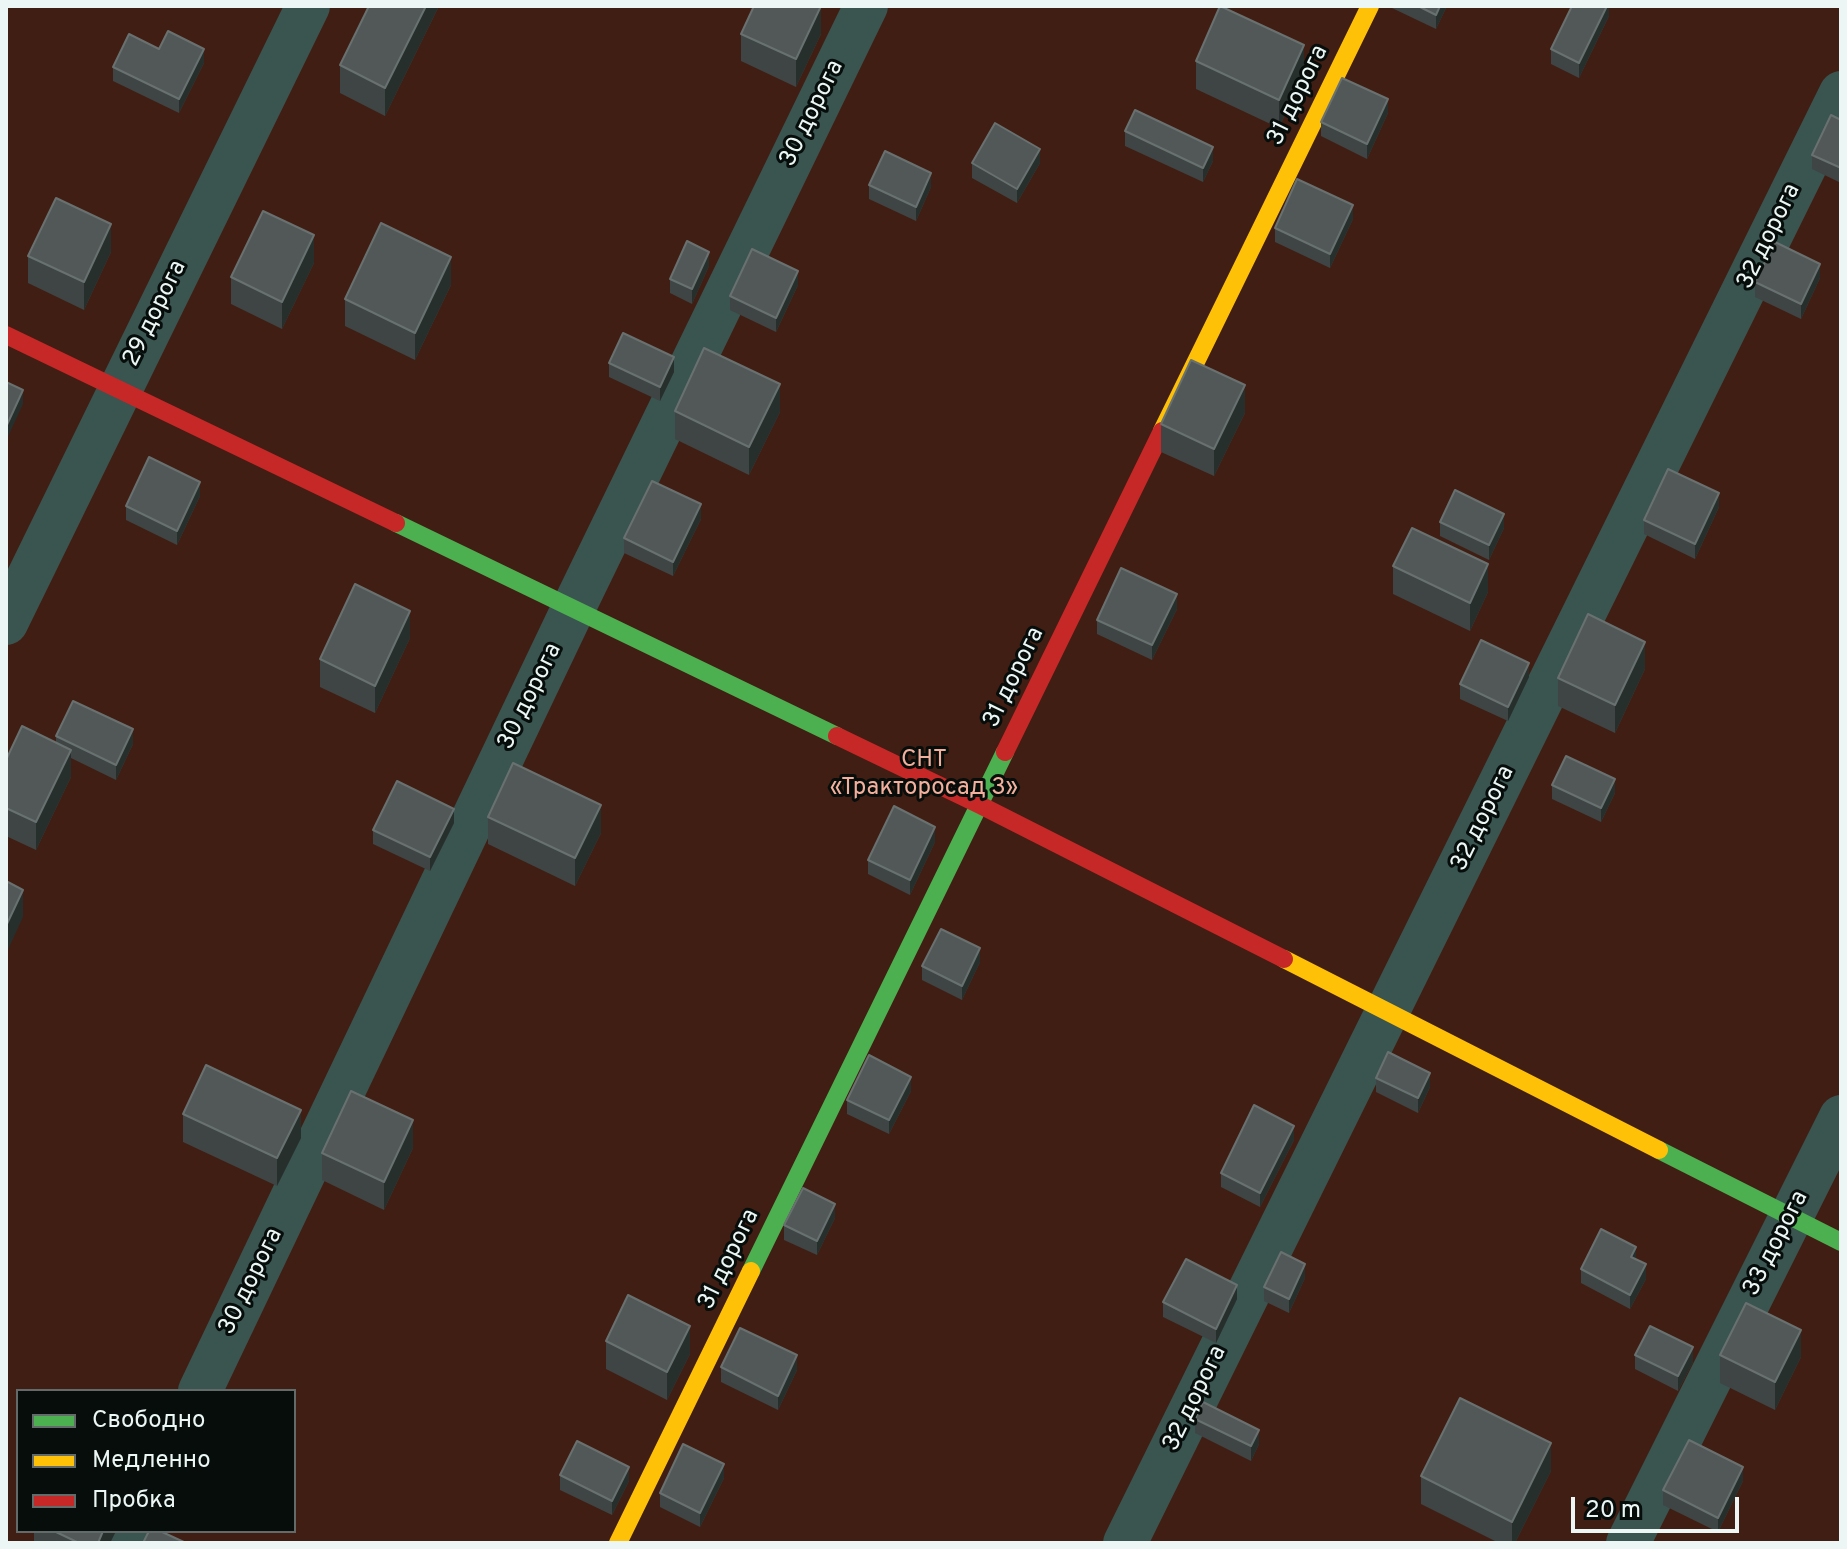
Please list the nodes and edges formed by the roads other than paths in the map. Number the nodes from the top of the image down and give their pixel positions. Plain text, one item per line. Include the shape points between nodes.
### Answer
1 (308, 6) edge
2 (866, 6) edge
3 (1370, 6) edge
4 (1841, 93) edge
5 (6, 335) edge
6 (119, 390) junction
7 (573, 609) junction
8 (6, 623) edge
9 (980, 805) junction
10 (1389, 1012) junction
11 (1841, 1117) edge
12 (1790, 1218) junction
13 (1841, 1242) edge
14 (201, 1389) edge
15 (618, 1543) edge
16 (1125, 1543) edge
17 (1628, 1543) edge

1 - 6 street, 29 дорога
2 - 7 street, 30 дорога
3 - 9 street, 31 дорога
4 - 10 street, 32 дорога
5 - 6 street
6 - 7 street
6 - 8 street, 29 дорога
7 - 9 street
7 - 14 street, 30 дорога
9 - 10 street
9 - 15 street, 31 дорога
10 - 12 street
10 - 16 street, 32 дорога
11 - 12 street, 33 дорога
12 - 13 street
12 - 17 street, 33 дорога

